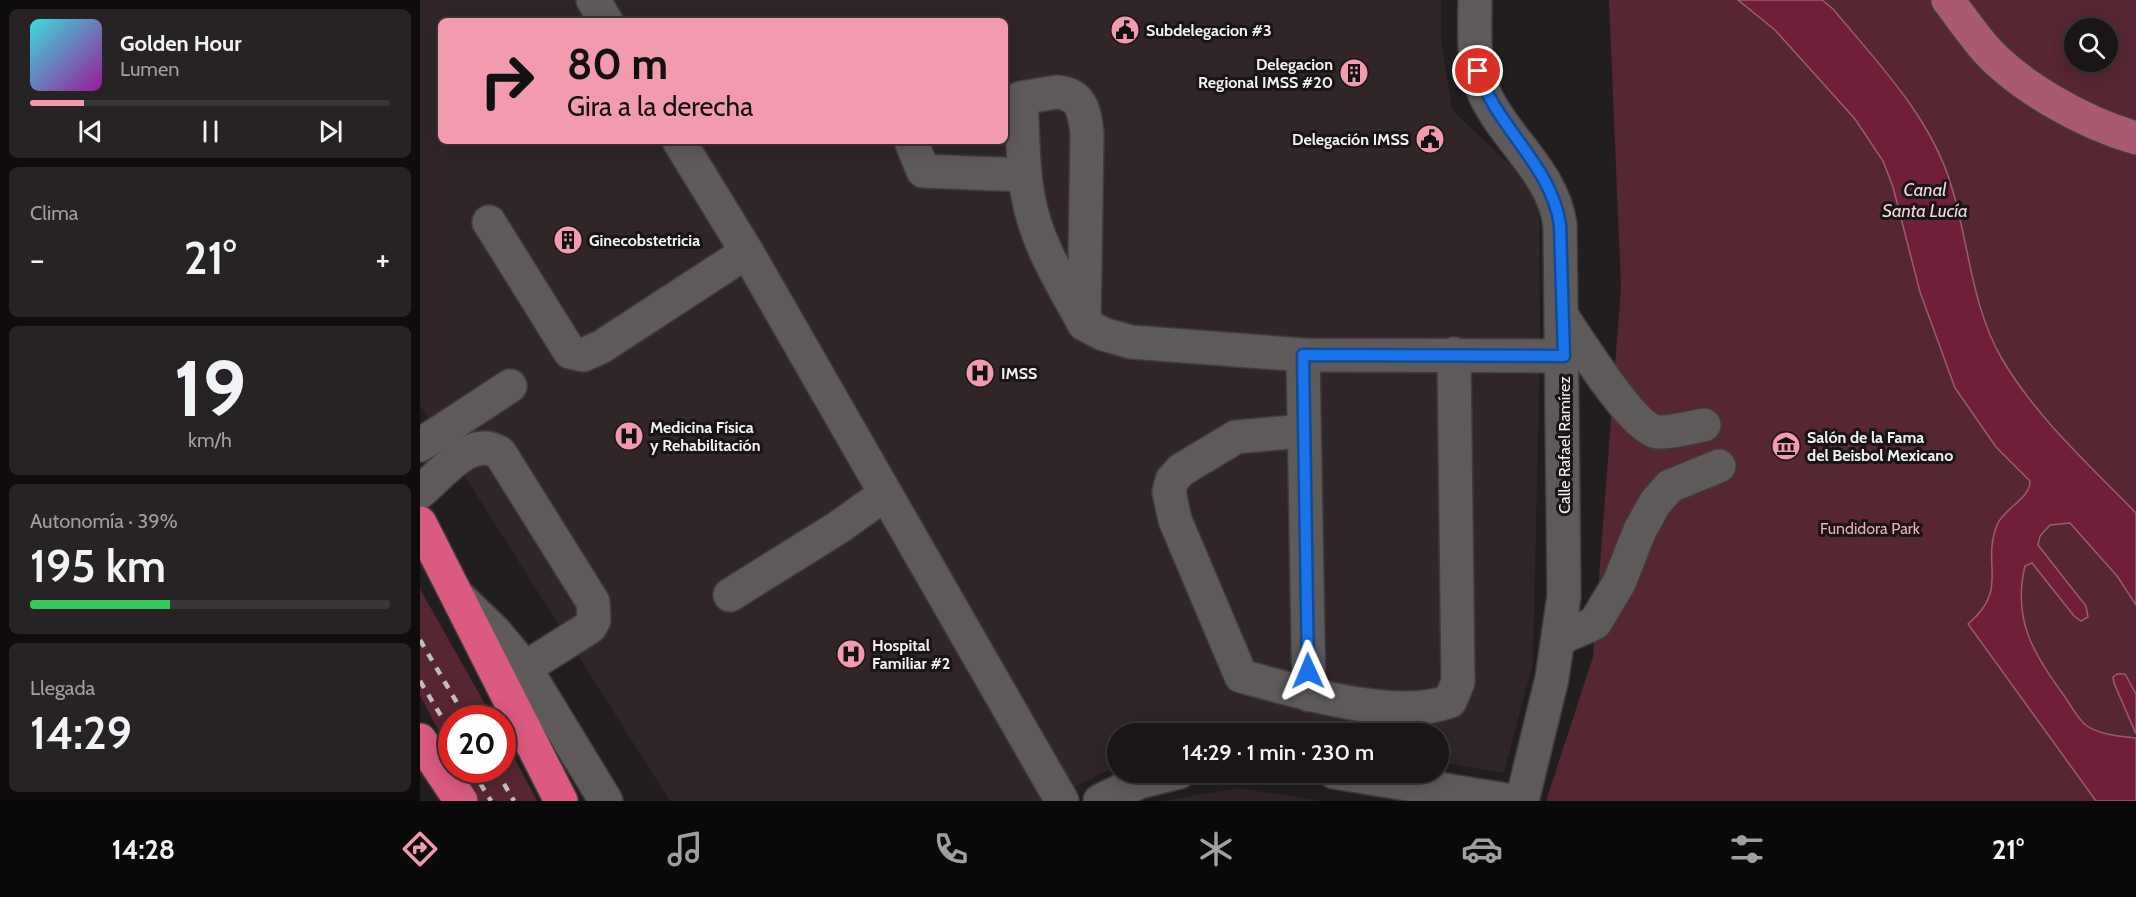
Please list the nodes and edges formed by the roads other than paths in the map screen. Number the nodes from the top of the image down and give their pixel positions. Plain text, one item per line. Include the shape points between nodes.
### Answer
1 (593, 0) edge
2 (1475, 0) edge
3 (1948, 0) edge
4 (604, 18) edge
5 (1013, 100) edge
6 (2136, 138) edge
7 (681, 144) edge
8 (912, 144) edge
9 (1026, 175) junction
10 (489, 222) dead end
11 (747, 252) junction
12 (1563, 318) junction
13 (1084, 324) junction
14 (1454, 354) junction
15 (1303, 355) junction
16 (1564, 356) junction
17 (510, 386) dead end
18 (1704, 425) dead end
19 (1304, 431) junction
20 (420, 445) edge
21 (1719, 466) dead end
22 (420, 492) edge
23 (885, 494) junction
24 (420, 524) edge
25 (458, 596) junction
26 (730, 596) dead end
27 (1560, 638) junction
28 (525, 668) junction
29 (1309, 695) junction
30 (420, 740) edge
31 (1137, 783) edge
32 (1402, 783) edge
33 (460, 801) edge
34 (561, 801) edge
35 (606, 801) edge
36 (1062, 801) edge
37 (1100, 801) edge
38 (1512, 801) edge
39 (1522, 801) edge

1 - 4 street
2 - 12 street, Calle Rafael Ramírez via 1474,46 1485,95 1558,206
3 - 6 main road via 1983,46 2036,91 2080,116
5 - 9 street
5 - 13 street via 1068,93 1079,100 1084,110
7 - 11 street
8 - 9 street via 923,171
9 - 13 street via 1036,230
10 - 11 street via 570,352 583,355 602,347
11 - 23 street
12 - 16 street, Calle Rafael Ramírez
12 - 18 street via 1620,399 1646,427 1658,432
13 - 15 street via 1131,342
14 - 15 street
14 - 16 street
14 - 29 street via 1458,682 1450,701 1429,707 1375,706
15 - 19 street
16 - 27 street, Calle Rafael Ramírez via 1564,596
17 - 20 street
19 - 29 street
19 - 29 street via 1236,437 1181,470 1172,480 1169,492 1175,520 1241,676
21 - 27 street via 1670,486 1655,502 1619,583 1595,624
22 - 28 street via 469,450 492,447 500,453 593,602 594,620 590,627
23 - 26 street
23 - 36 street
24 - 25 highway
25 - 28 street
25 - 34 highway
27 - 39 street, Calle Rafael Ramírez
28 - 35 street
30 - 33 highway
31 - 37 street
32 - 38 street

